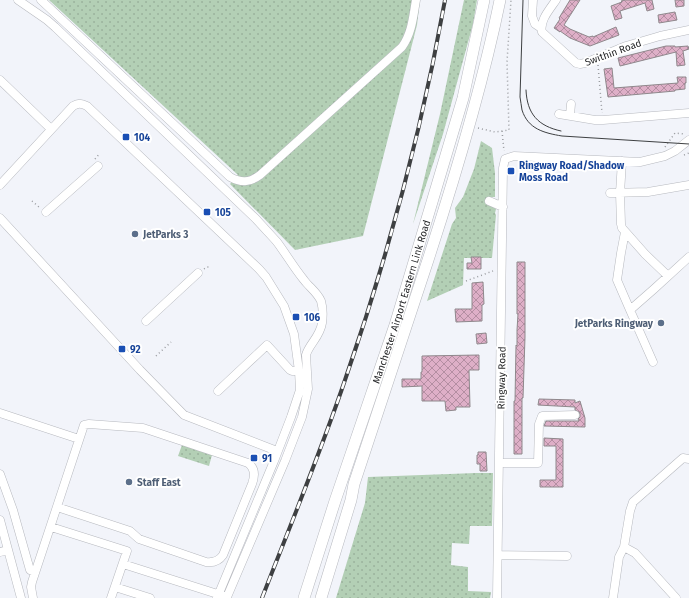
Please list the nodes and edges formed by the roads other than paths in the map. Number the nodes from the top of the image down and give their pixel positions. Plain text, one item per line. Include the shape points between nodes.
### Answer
1 (18, 0) edge
2 (41, 0) edge
3 (416, 0) edge
4 (484, 0) edge
5 (500, 0) edge
6 (533, 0) edge
7 (556, 0) edge
8 (541, 28) junction
9 (689, 30) edge
10 (0, 80) edge
11 (571, 104) dead end
12 (689, 113) edge
13 (559, 114) dead end
14 (570, 115) junction
15 (51, 129) junction
16 (688, 137) edge
17 (622, 161) junction
18 (98, 166) dead end
19 (0, 185) edge
20 (689, 185) edge
21 (610, 193) dead end
22 (620, 193) junction
23 (489, 201) dead end
24 (503, 207) junction
25 (46, 212) dead end
26 (0, 218) edge
27 (625, 232) junction
28 (689, 257) edge
29 (201, 271) road end
30 (668, 276) junction
31 (630, 310) junction
32 (146, 321) dead end
33 (653, 362) dead end
34 (299, 371) junction
35 (218, 391) dead end
36 (0, 413) edge
37 (575, 415) dead end
38 (79, 439) junction
39 (277, 451) junction
40 (689, 459) edge
41 (500, 463) junction
42 (0, 474) edge
43 (57, 507) junction
44 (0, 520) edge
45 (50, 527) junction
46 (624, 547) junction
47 (4, 551) edge
48 (498, 555) junction
49 (567, 556) dead end
50 (123, 564) junction
51 (35, 572) junction
52 (115, 587) junction
53 (218, 596) edge
54 (20, 598) edge
55 (33, 598) edge
56 (112, 598) edge
57 (150, 598) edge
58 (304, 598) edge
59 (321, 598) edge
60 (498, 598) edge
61 (613, 598) edge
62 (676, 598) edge

1 - 53 street via 55,27 256,220 321,301 321,330 306,355 308,389 302,417 227,597
2 - 3 street via 230,177 243,182 260,175 402,47 411,27
4 - 58 highway, Manchester Airport Eastern Link Road via 464,98 392,332
5 - 59 highway, Manchester Airport Eastern Link Road via 467,133 354,484
6 - 8 street via 532,16 535,24
7 - 8 street via 541,23
8 - 9 street, Swithin Road via 545,35 580,64 626,46
10 - 15 street
11 - 14 street
12 - 14 street via 603,120
13 - 14 street
15 - 19 street
15 - 34 street via 72,106 82,103 87,106 259,269 284,306 294,334
16 - 17 street via 675,151 665,156 640,162
17 - 22 street
17 - 24 street, Ringway Road via 514,156 505,159
18 - 25 street
20 - 22 street via 648,192
21 - 22 street
22 - 27 street via 621,224
23 - 24 street
24 - 41 street, Ringway Road
26 - 39 street via 184,415
27 - 30 street
27 - 31 street via 617,280
28 - 30 street
29 - 32 street
30 - 31 street
31 - 33 street
34 - 35 street via 290,370 267,345
34 - 39 street via 300,390
36 - 38 street
37 - 41 street via 542,416 539,424 538,463
38 - 43 street
38 - 43 street via 84,425 89,424 142,428 248,463 252,465 254,479 223,554 220,559 210,562 139,539 130,531
39 - 53 street
40 - 46 street via 683,458 633,502
41 - 48 street, Ringway Road
42 - 51 street via 30,570
43 - 45 street
44 - 47 street
45 - 50 street via 127,551
45 - 51 street
46 - 61 street via 619,557
46 - 62 street via 635,553
47 - 54 street
48 - 49 street
48 - 60 street, Ringway Road
50 - 52 street
50 - 53 street
51 - 55 street via 32,582
52 - 56 street
52 - 57 street

